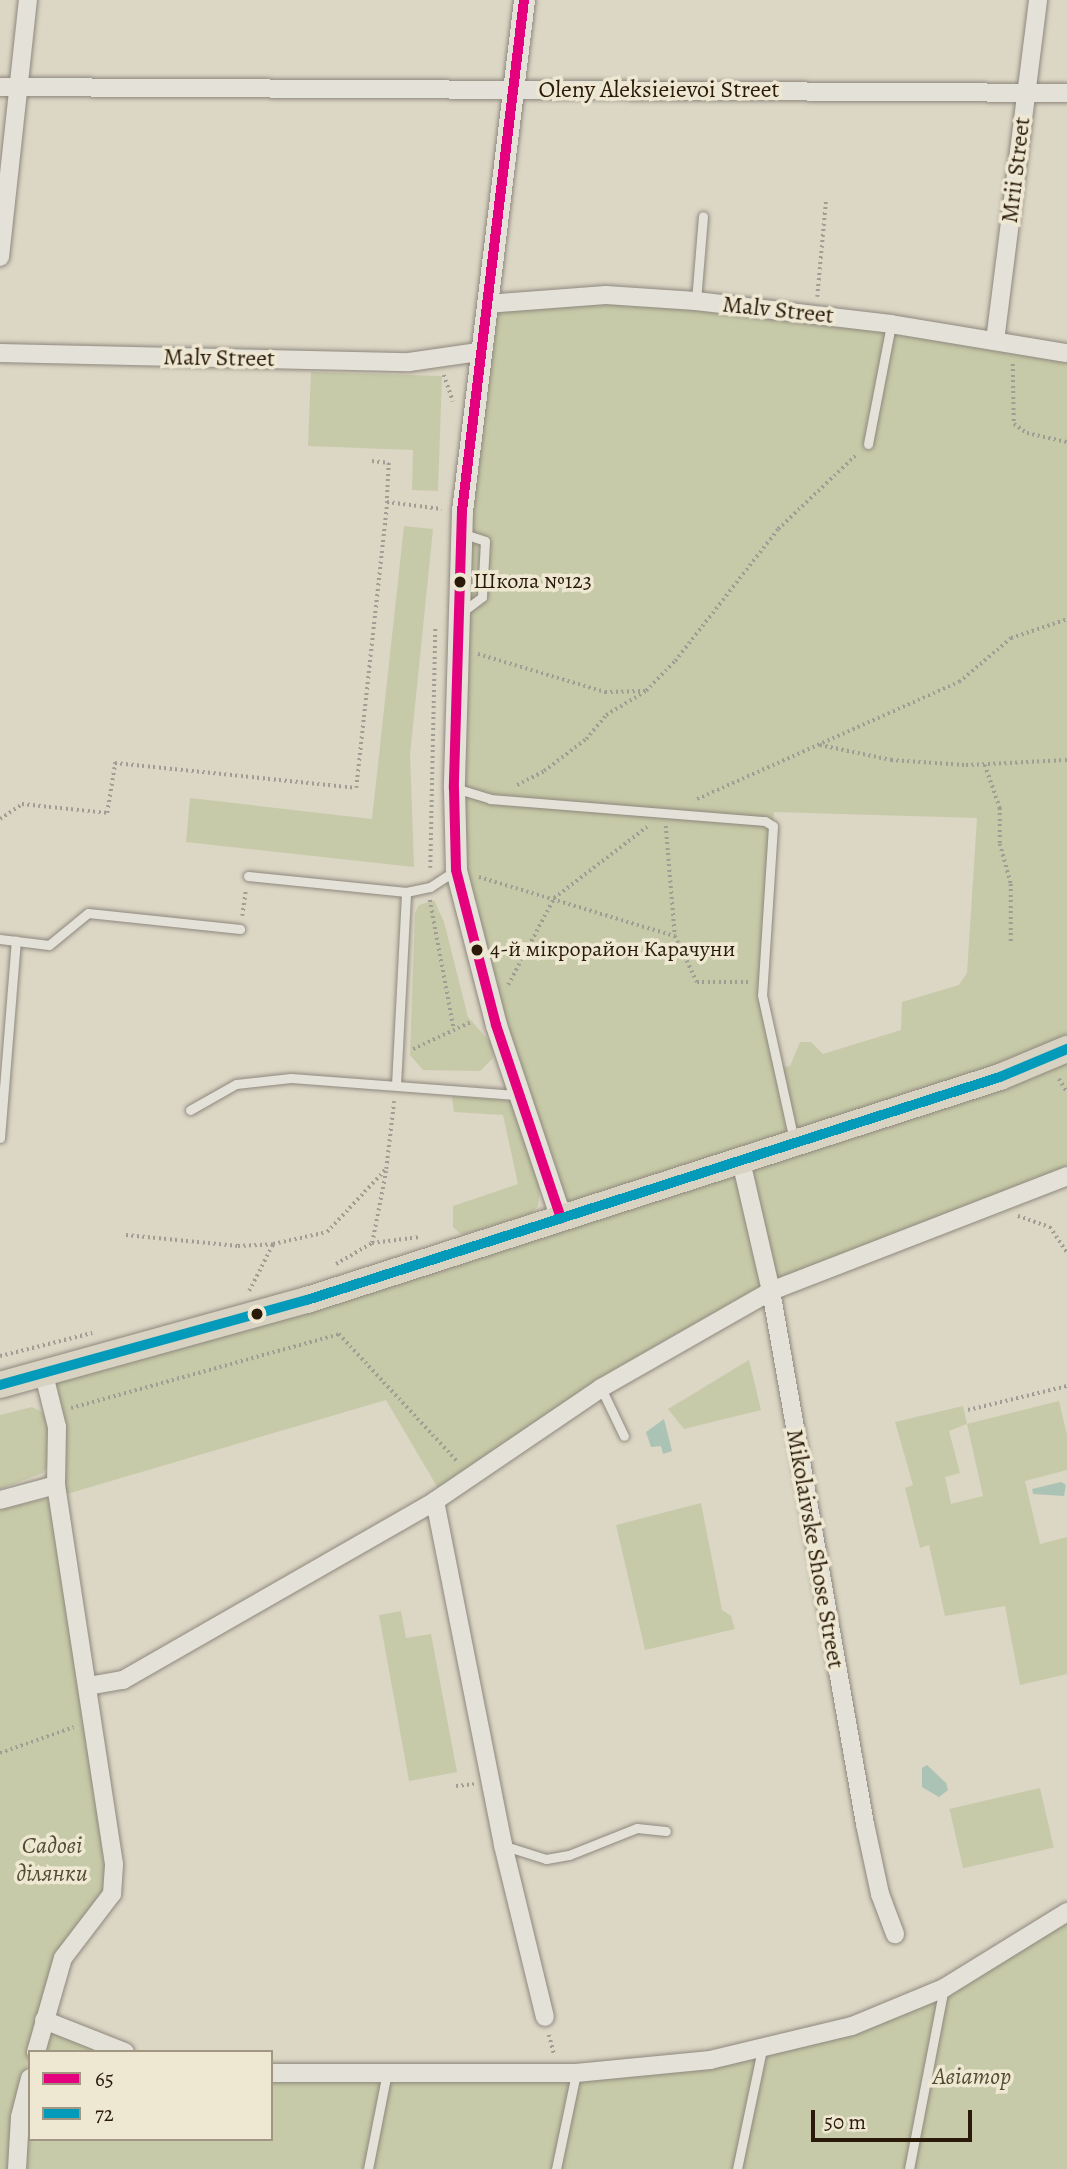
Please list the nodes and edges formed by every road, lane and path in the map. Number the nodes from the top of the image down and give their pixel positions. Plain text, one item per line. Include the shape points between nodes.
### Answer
1 (27, 0) edge
2 (524, 0) edge
3 (1038, 0) edge
4 (9, 87) edge
5 (513, 90) junction
6 (1025, 92) junction
7 (1067, 93) edge
8 (826, 198) dead end
9 (703, 216) dead end
10 (0, 257) edge
11 (696, 301) junction
12 (486, 304) junction
13 (815, 313) junction
14 (891, 324) junction
15 (1004, 342) junction
16 (478, 352) junction
17 (0, 353) edge
18 (1067, 353) edge
19 (1067, 442) edge
20 (868, 444) joint
21 (373, 461) dead end
22 (387, 502) junction
23 (462, 511) junction
24 (1067, 620) edge
25 (457, 644) junction
26 (646, 691) junction
27 (818, 745) junction
28 (1067, 760) edge
29 (985, 765) junction
30 (454, 788) junction
31 (490, 799) junction
32 (665, 813) junction
33 (0, 819) edge
34 (456, 870) junction
35 (248, 876) joint
36 (406, 892) junction
37 (554, 898) junction
38 (240, 929) joint
39 (675, 936) junction
40 (0, 939) edge
41 (16, 941) junction
42 (1011, 942) dead end
43 (762, 982) junction
44 (493, 1013) junction
45 (1067, 1049) edge
46 (398, 1052) junction
47 (396, 1086) junction
48 (519, 1095) junction
49 (190, 1110) dead end
50 (0, 1138) edge
51 (794, 1142) junction
52 (741, 1161) junction
53 (386, 1169) junction
54 (1067, 1176) edge
55 (1001, 1202) junction
56 (561, 1218) junction
57 (126, 1235) dead end
58 (431, 1235) dead end
59 (372, 1243) junction
60 (273, 1244) junction
61 (1067, 1252) edge
62 (333, 1266) dead end
63 (260, 1289) dead end
64 (771, 1291) junction
65 (44, 1374) junction
66 (0, 1385) edge
67 (1067, 1386) edge
68 (601, 1388) junction
69 (968, 1410) dead end
70 (53, 1413) junction
71 (624, 1436) dead end
72 (470, 1475) junction
73 (56, 1485) junction
74 (0, 1500) edge
75 (435, 1501) junction
76 (88, 1686) junction
77 (95, 1720) junction
78 (0, 1752) edge
79 (666, 1831) dead end
80 (503, 1845) junction
81 (1067, 1912) edge
82 (895, 1934) dead end
83 (944, 1988) junction
84 (545, 2017) joint
85 (44, 2020) junction
86 (762, 2049) junction
87 (36, 2050) edge
88 (120, 2050) edge
89 (387, 2072) junction
90 (273, 2073) edge
91 (567, 2073) junction
92 (28, 2086) edge
93 (17, 2169) edge
94 (368, 2169) edge
95 (556, 2169) edge
96 (737, 2169) edge
97 (909, 2169) edge

1 - 4 street
2 - 5 street
3 - 6 street, Mrii Street
4 - 5 street, Oleny Aleksieievoi Street
4 - 10 street
5 - 6 street, Oleny Aleksieievoi Street
5 - 12 street
6 - 7 street, Oleny Aleksieievoi Street
6 - 15 street, Mrii Street
8 - 13 path
9 - 11 lane
11 - 12 street, Malv Street via 580,296
11 - 13 street, Malv Street
12 - 16 street
13 - 14 street, Malv Street
14 - 15 street, Malv Street
14 - 20 lane
15 - 18 street, Malv Street
15 - 19 path via 1014,424 1027,433
16 - 17 street, Malv Street via 409,362
16 - 23 street
20 - 26 path via 778,529 675,662
21 - 22 path via 389,463
22 - 23 path
22 - 33 path via 355,788 115,763 107,813 22,804
23 - 25 street
24 - 27 path via 1011,638 959,682
25 - 26 path via 502,664 545,671 605,692
25 - 30 street
26 - 31 path via 606,715 586,738 544,771
27 - 29 path via 891,760
27 - 32 path
28 - 29 path via 1013,759
29 - 42 path via 1000,808 1000,844 1011,884
30 - 31 lane
30 - 34 street
31 - 32 lane
32 - 37 path
32 - 39 path
32 - 43 lane via 765,821 773,826
34 - 36 lane via 430,887
34 - 37 path
34 - 44 street
35 - 36 lane
35 - 38 path
36 - 46 lane
37 - 39 path
37 - 44 path
38 - 41 lane via 88,913 49,945
39 - 43 path via 697,982
40 - 41 lane
41 - 50 lane
43 - 51 lane
44 - 46 path
44 - 48 street
45 - 51 main road via 1000,1077
46 - 47 lane
47 - 48 lane
47 - 49 lane via 292,1078 236,1084
47 - 53 path
48 - 56 street
51 - 52 main road
52 - 56 main road
52 - 64 street, Mikolaivske Shose Street
53 - 59 path
53 - 60 path via 327,1232
54 - 55 street
55 - 61 path via 1010,1214 1050,1227
55 - 64 street
56 - 65 main road via 307,1300
57 - 60 path via 238,1246
58 - 59 path
59 - 62 path
60 - 63 path via 248,1293
64 - 68 street
64 - 82 street, Mikolaivske Shose Street via 865,1824 880,1894
65 - 66 main road
65 - 70 street
67 - 69 path
68 - 71 lane
68 - 72 street
70 - 72 path via 339,1334
70 - 73 street via 59,1463
72 - 75 street
73 - 74 street
73 - 76 street
75 - 76 street via 123,1680
75 - 80 street
76 - 77 street
77 - 78 path
77 - 85 street via 114,1864 112,1894 63,1958
79 - 80 lane via 636,1828 569,1856 547,1859
80 - 84 street
81 - 83 street
83 - 86 street via 852,2026
83 - 97 lane
84 - 91 path
85 - 87 street
85 - 88 street
86 - 91 street via 710,2060
86 - 96 lane
89 - 90 street
89 - 91 street
89 - 94 lane
91 - 95 lane
92 - 93 street via 20,2117

